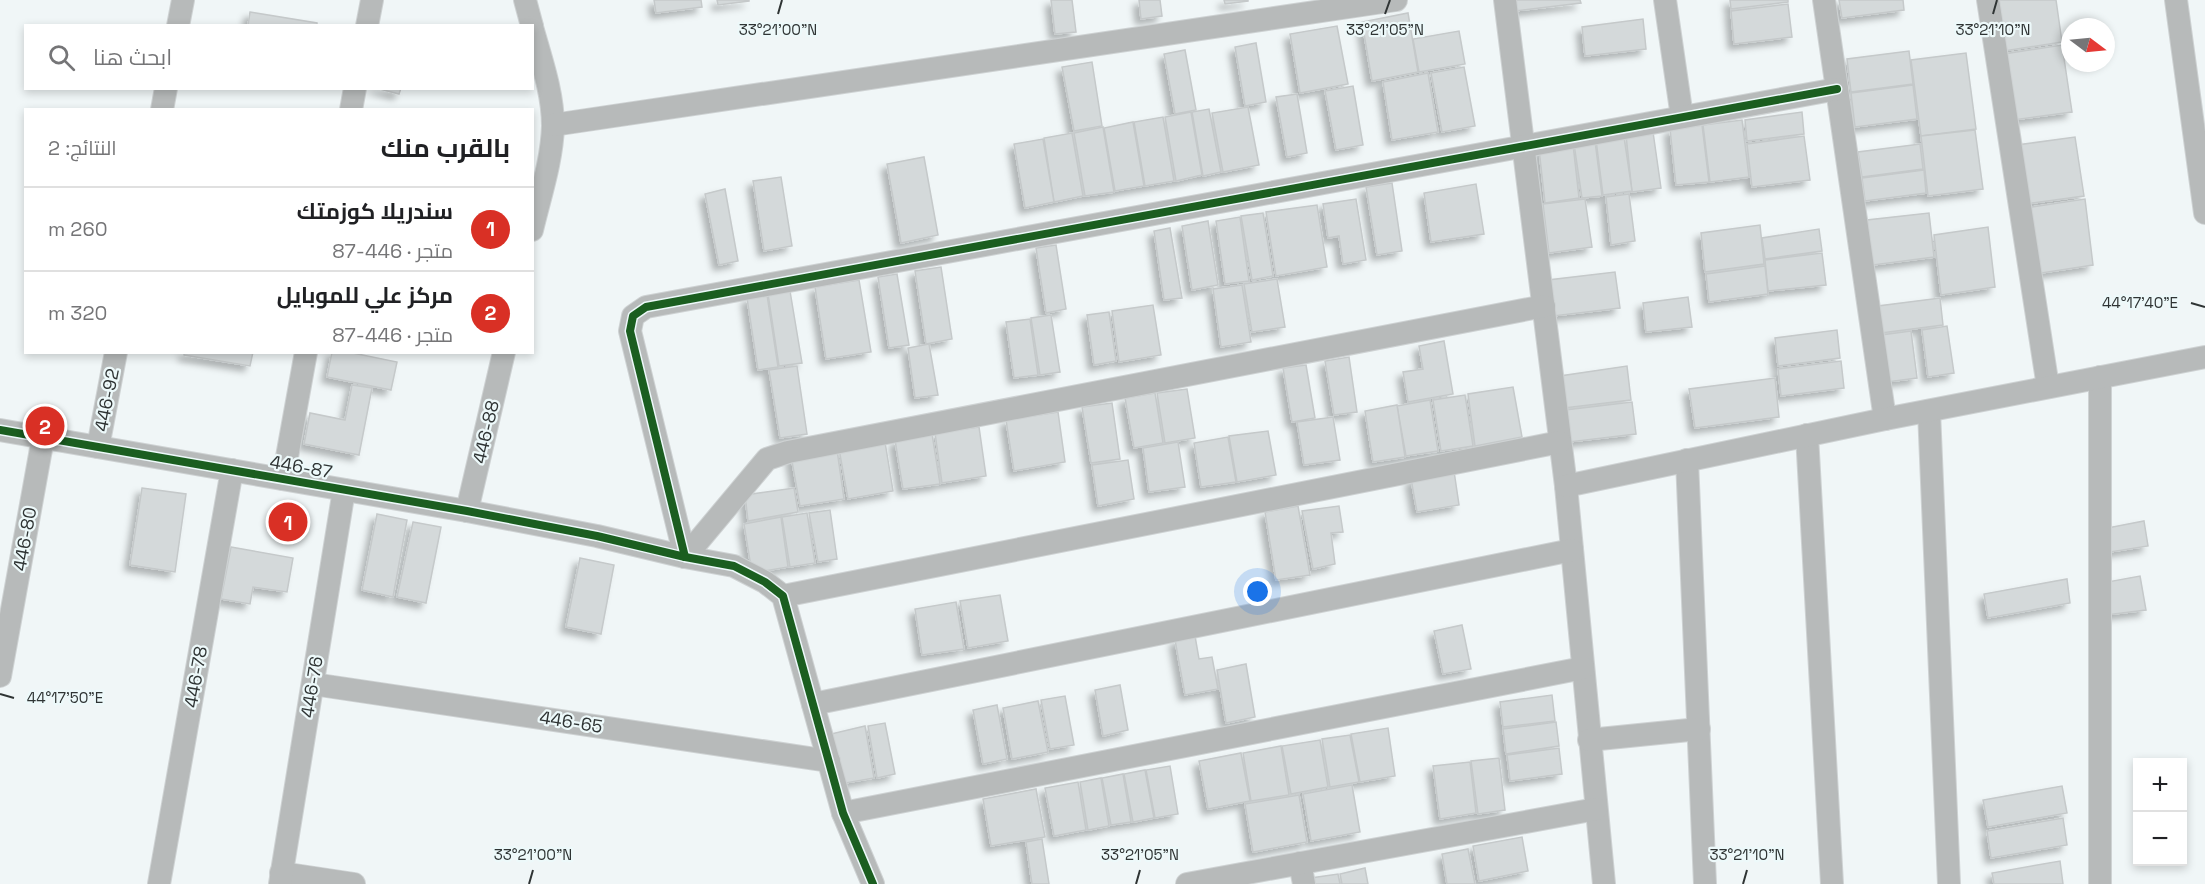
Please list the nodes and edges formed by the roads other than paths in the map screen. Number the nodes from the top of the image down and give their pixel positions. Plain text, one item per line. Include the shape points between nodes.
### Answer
1 (183, 0) edge
2 (372, 0) edge
3 (525, 0) edge
4 (1396, 0) edge
5 (1506, 0) edge
6 (1665, 0) edge
7 (1824, 0) edge
8 (1988, 0) edge
9 (2176, 0) edge
10 (178, 24) edge
11 (367, 24) edge
12 (531, 24) edge
13 (534, 34) edge
14 (1837, 89) junction
15 (166, 90) edge
16 (355, 90) edge
17 (162, 108) edge
18 (351, 108) edge
19 (1682, 117) junction
20 (553, 125) junction
21 (1524, 147) junction
22 (2205, 213) edge
23 (534, 222) edge
24 (1544, 306) junction
25 (116, 354) edge
26 (306, 354) edge
27 (504, 354) edge
28 (2205, 357) edge
29 (2100, 377) junction
30 (2048, 387) junction
31 (1929, 411) junction
32 (1885, 419) junction
33 (0, 430) edge
34 (1807, 435) junction
35 (43, 438) junction
36 (1560, 442) junction
37 (98, 447) junction
38 (1687, 460) junction
39 (232, 470) junction
40 (282, 479) junction
41 (1566, 486) junction
42 (344, 490) junction
43 (467, 511) junction
44 (1572, 550) junction
45 (685, 557) junction
46 (783, 596) junction
47 (1583, 668) junction
48 (0, 676) edge
49 (313, 684) junction
50 (813, 704) junction
51 (1699, 729) junction
52 (1589, 740) junction
53 (829, 761) junction
54 (1596, 809) junction
55 (843, 813) junction
56 (1302, 874) edge
57 (280, 879) edge
58 (159, 884) edge
59 (354, 884) edge
60 (873, 884) edge
61 (1187, 884) edge
62 (1604, 884) edge
63 (1705, 884) edge
64 (1832, 884) edge
65 (1949, 884) edge
66 (2100, 884) edge

1 - 10 street
2 - 11 street
3 - 12 street
4 - 20 street
5 - 21 street
6 - 19 street
7 - 14 street
8 - 30 street
9 - 22 street
13 - 20 street
14 - 19 street
14 - 32 street
15 - 17 street
16 - 18 street
19 - 21 street
20 - 23 street
21 - 24 street
21 - 45 street via 646,307 633,316 630,331
24 - 36 street
24 - 45 street via 788,452 767,459
25 - 37 street, 446-92
26 - 40 street
27 - 43 street, 446-88
28 - 29 street
29 - 30 street
29 - 66 street
30 - 31 street
31 - 32 street
31 - 65 street
32 - 34 street
33 - 35 street, 446-87
34 - 38 street
34 - 64 street
35 - 37 street, 446-87
35 - 48 street, 446-80
36 - 41 street
36 - 46 street
37 - 39 street, 446-87
38 - 41 street
38 - 51 street
39 - 40 street, 446-87
39 - 58 street, 446-78
40 - 42 street, 446-87
41 - 44 street
42 - 43 street, 446-87
42 - 49 street, 446-76
43 - 45 street, 446-87
44 - 47 street
44 - 50 street
45 - 46 street, 446-87 via 734,566
46 - 50 street
47 - 52 street
47 - 55 street
49 - 53 street, 446-65
49 - 57 street, 446-76
50 - 53 street
51 - 52 street
51 - 63 street
52 - 54 street
53 - 55 street
54 - 56 street
54 - 62 street
55 - 60 street
56 - 61 street
57 - 59 street

